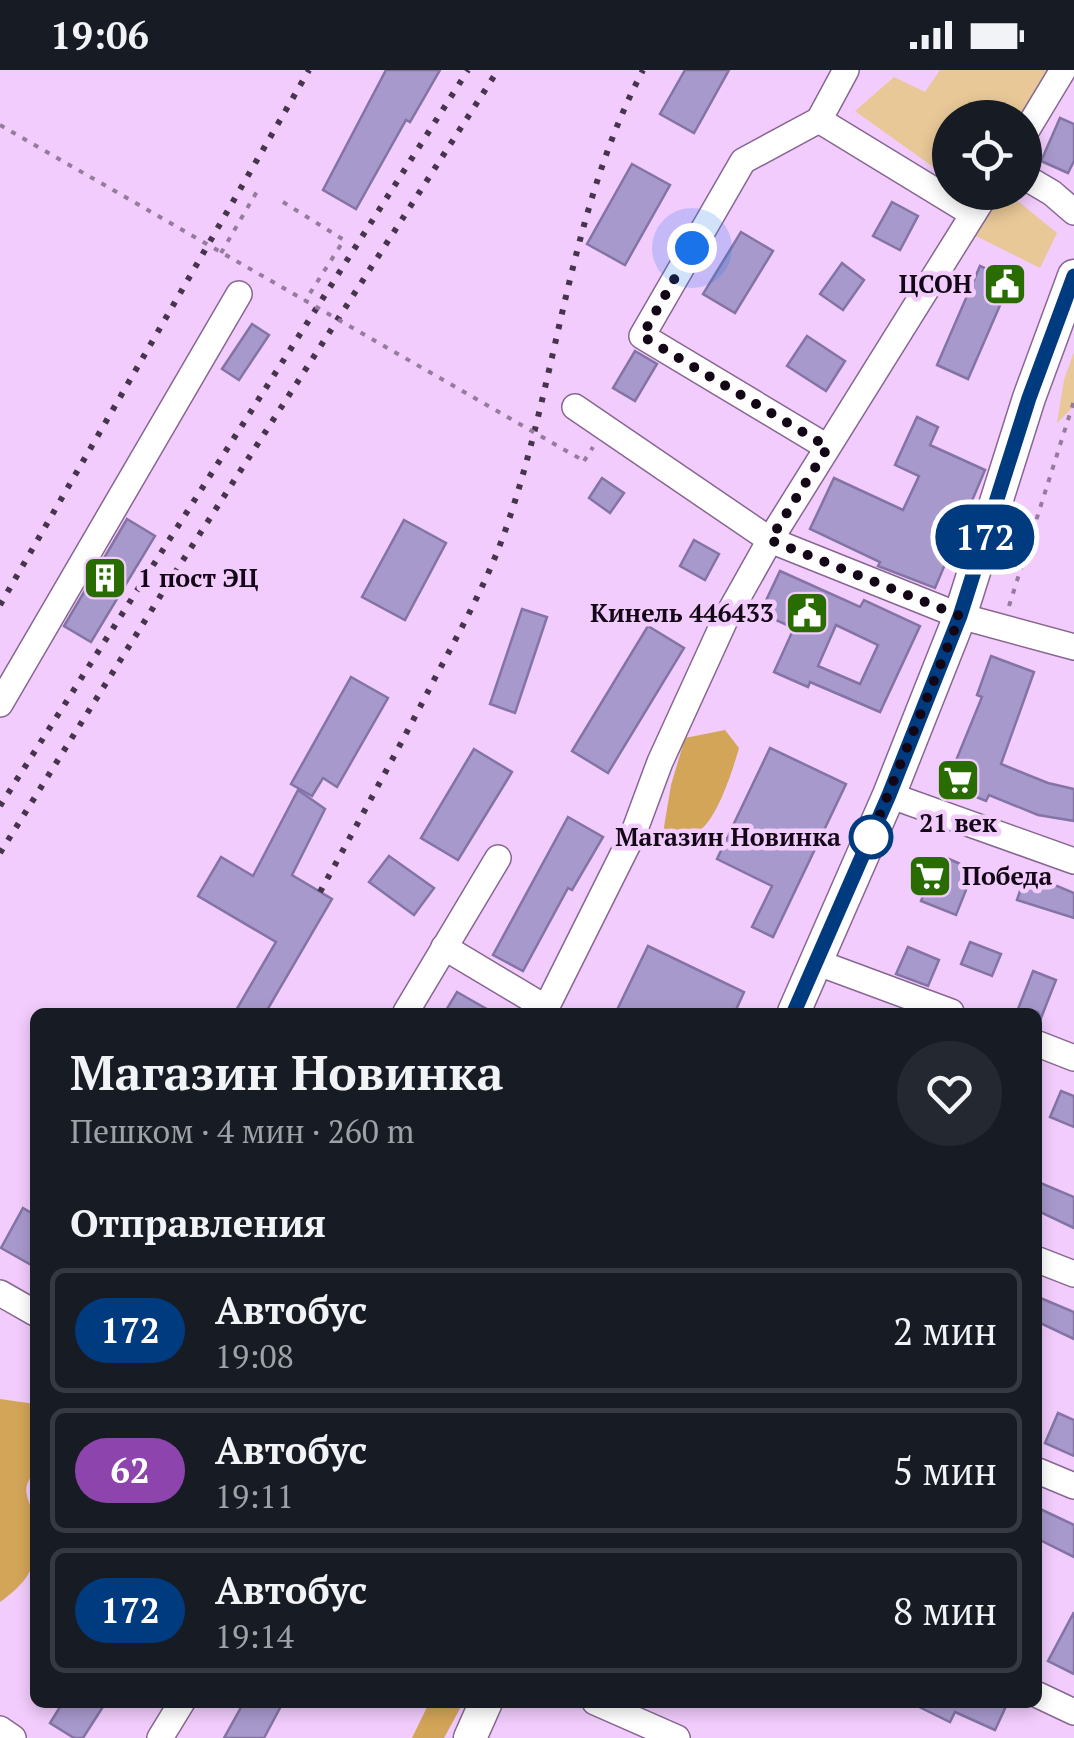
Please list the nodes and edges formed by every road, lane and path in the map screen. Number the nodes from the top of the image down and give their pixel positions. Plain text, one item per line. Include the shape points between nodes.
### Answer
1 (846, 70) edge
2 (1063, 70) edge
3 (1042, 105) edge
4 (819, 120) junction
5 (0, 126) edge
6 (932, 178) edge
7 (1042, 187) edge
8 (259, 188) dead end
9 (284, 202) dead end
10 (976, 210) edge
11 (1074, 212) edge
12 (220, 253) junction
13 (1074, 276) edge
14 (239, 294) dead end
15 (305, 301) junction
16 (1074, 401) edge
17 (575, 407) dead end
18 (828, 447) junction
19 (584, 461) dead end
20 (770, 540) junction
21 (960, 616) junction
22 (1002, 630) junction
23 (1074, 647) edge
24 (0, 704) edge
25 (889, 795) junction
26 (498, 858) dead end
27 (1074, 860) edge
28 (444, 947) junction
29 (816, 962) junction
30 (408, 1008) edge
31 (542, 1008) edge
32 (546, 1008) edge
33 (796, 1008) edge
34 (941, 1008) edge
35 (1042, 1046) edge
36 (1074, 1058) edge
37 (1042, 1262) edge
38 (1074, 1274) edge
39 (0, 1293) edge
40 (30, 1311) edge
41 (1042, 1473) edge
42 (1074, 1486) edge
43 (1042, 1697) edge
44 (178, 1708) edge
45 (483, 1708) edge
46 (609, 1708) edge
47 (1074, 1712) edge
48 (0, 1729) edge
49 (13, 1738) edge
50 (160, 1738) edge
51 (470, 1738) edge
52 (678, 1738) edge

1 - 4 street
2 - 3 street
4 - 6 street
4 - 18 street via 742,161 642,336
5 - 12 path, bridge
7 - 11 street
8 - 12 path
9 - 15 path via 344,240
10 - 18 street
12 - 15 path, bridge
13 - 21 main road
14 - 24 street
15 - 19 path, bridge
16 - 22 path
17 - 20 street
18 - 20 street
20 - 21 street
20 - 32 street via 724,622 634,832
21 - 22 street
21 - 25 main road
22 - 23 street
25 - 27 street
25 - 29 main road
26 - 28 street
28 - 30 street
28 - 31 street
29 - 33 main road
29 - 34 street
35 - 36 street
37 - 38 street
39 - 40 street
41 - 42 street
43 - 47 street
44 - 50 street
45 - 51 main road
46 - 52 street
48 - 49 street

